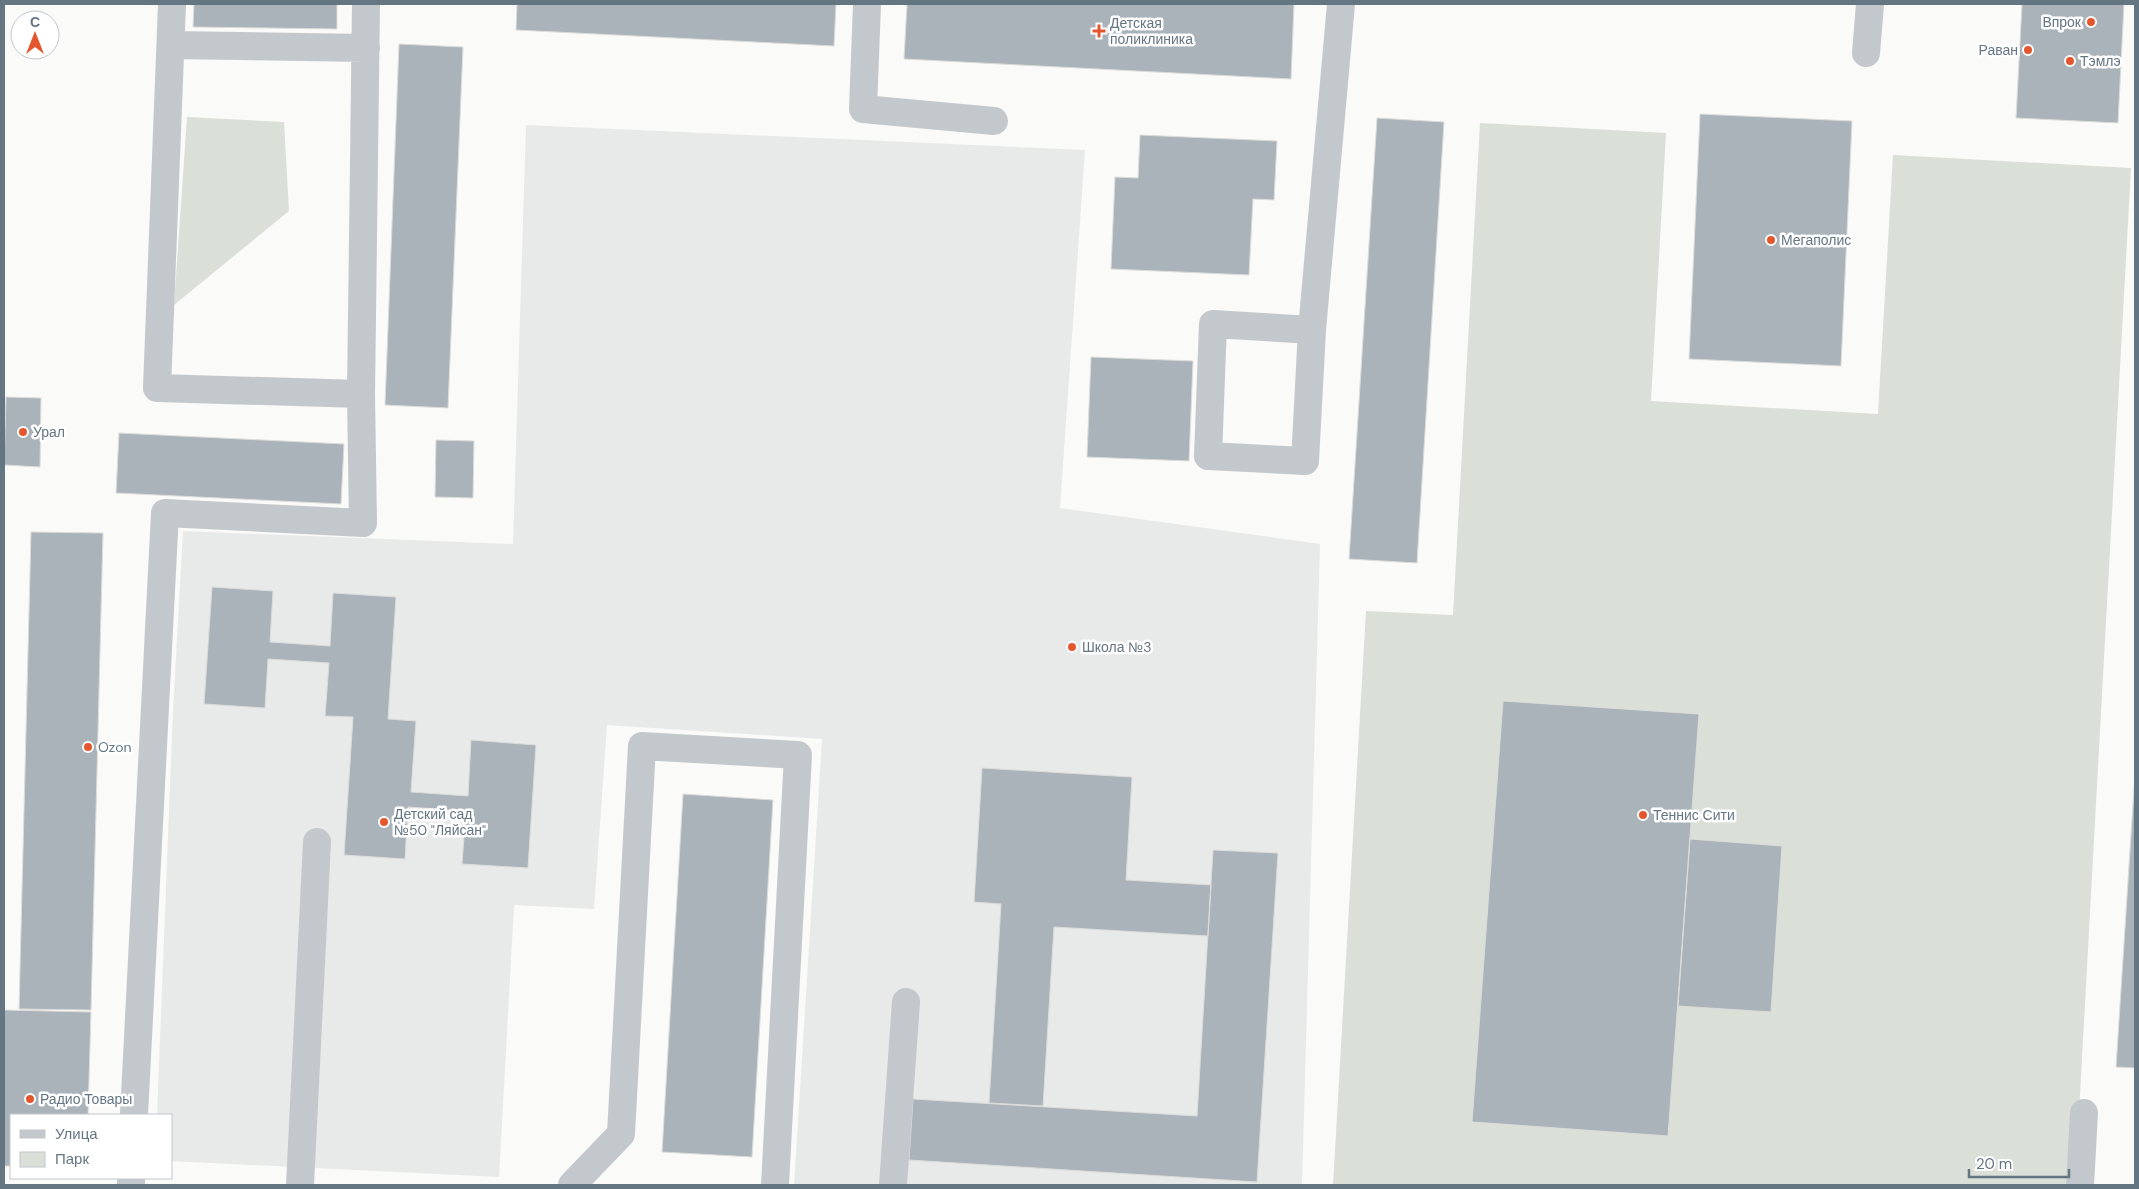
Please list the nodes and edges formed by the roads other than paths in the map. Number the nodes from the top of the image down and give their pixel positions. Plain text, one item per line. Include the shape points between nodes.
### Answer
1 (172, 4) edge
2 (366, 4) edge
3 (867, 4) edge
4 (1340, 4) edge
5 (1870, 4) edge
6 (171, 44) junction
7 (366, 48) junction
8 (1866, 53) dead end
9 (994, 121) dead end
10 (1312, 330) junction
11 (361, 394) junction
12 (316, 842) dead end
13 (906, 1002) dead end
14 (2084, 1113) dead end
15 (134, 1114) edge
16 (300, 1185) edge
17 (572, 1185) edge
18 (775, 1185) edge
19 (892, 1185) edge
20 (2080, 1185) edge

1 - 6 lane
2 - 7 lane
3 - 9 lane via 863,109
4 - 10 lane
5 - 8 lane
6 - 7 lane
6 - 11 lane via 157,388
7 - 11 lane
10 - 10 lane via 1305,461 1208,456 1213,324
11 - 15 lane via 363,523 165,513
12 - 16 lane
13 - 19 lane
14 - 20 lane
17 - 18 lane via 621,1134 642,746 798,754

